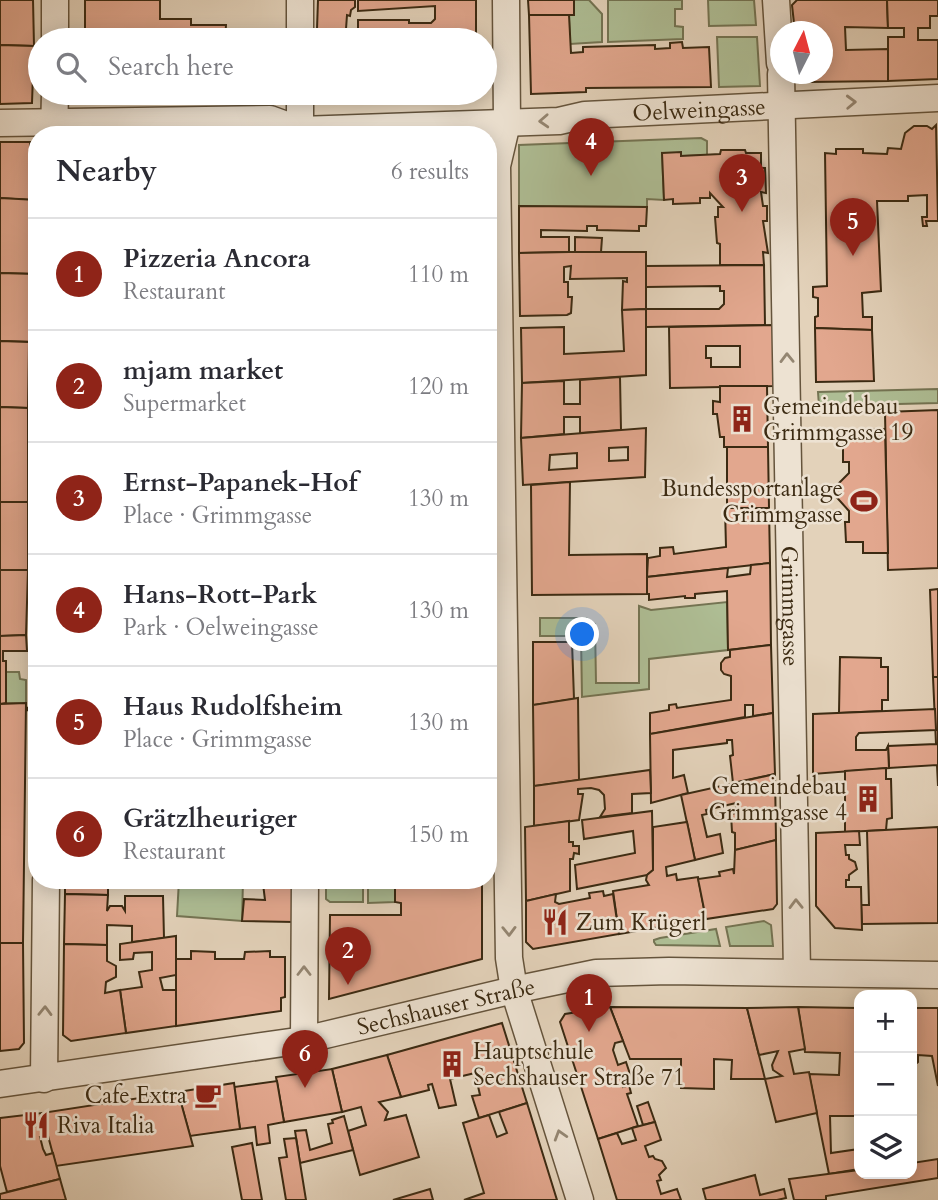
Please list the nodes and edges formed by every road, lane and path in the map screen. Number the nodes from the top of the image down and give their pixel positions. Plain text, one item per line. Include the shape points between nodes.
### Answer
1 (55, 0) edge
2 (300, 0) edge
3 (506, 0) edge
4 (776, 0) edge
5 (777, 21) edge
6 (55, 28) edge
7 (300, 28) edge
8 (782, 84) edge
9 (938, 98) edge
10 (783, 104) junction
11 (54, 105) edge
12 (300, 105) edge
13 (0, 123) edge
14 (507, 123) junction
15 (28, 126) edge
16 (54, 126) edge
17 (113, 126) edge
18 (287, 126) edge
19 (300, 126) edge
20 (438, 126) edge
21 (46, 889) edge
22 (305, 889) edge
23 (797, 972) junction
24 (938, 975) edge
25 (514, 990) junction
26 (304, 1040) junction
27 (44, 1079) junction
28 (0, 1084) edge
29 (580, 1200) edge

1 - 6 street
2 - 7 street
3 - 14 street
4 - 5 street
8 - 10 street, Grimmgasse
10 -> 9 street, Oelweingasse
10 -> 14 street, Oelweingasse
23 -> 10 street, Grimmgasse
11 - 16 street
12 - 19 street
13 - 15 street, Oelweingasse
14 - 20 street, Oelweingasse
14 -> 25 street via 497,166 509,958
17 - 18 street, Oelweingasse via 270,118
27 -> 21 street
26 -> 22 street
23 - 24 street, Sechshauser Straße
23 - 25 street, Sechshauser Straße via 596,973
25 - 26 street, Sechshauser Straße
29 -> 25 street
26 - 27 street, Sechshauser Straße
27 - 28 street, Sechshauser Straße

